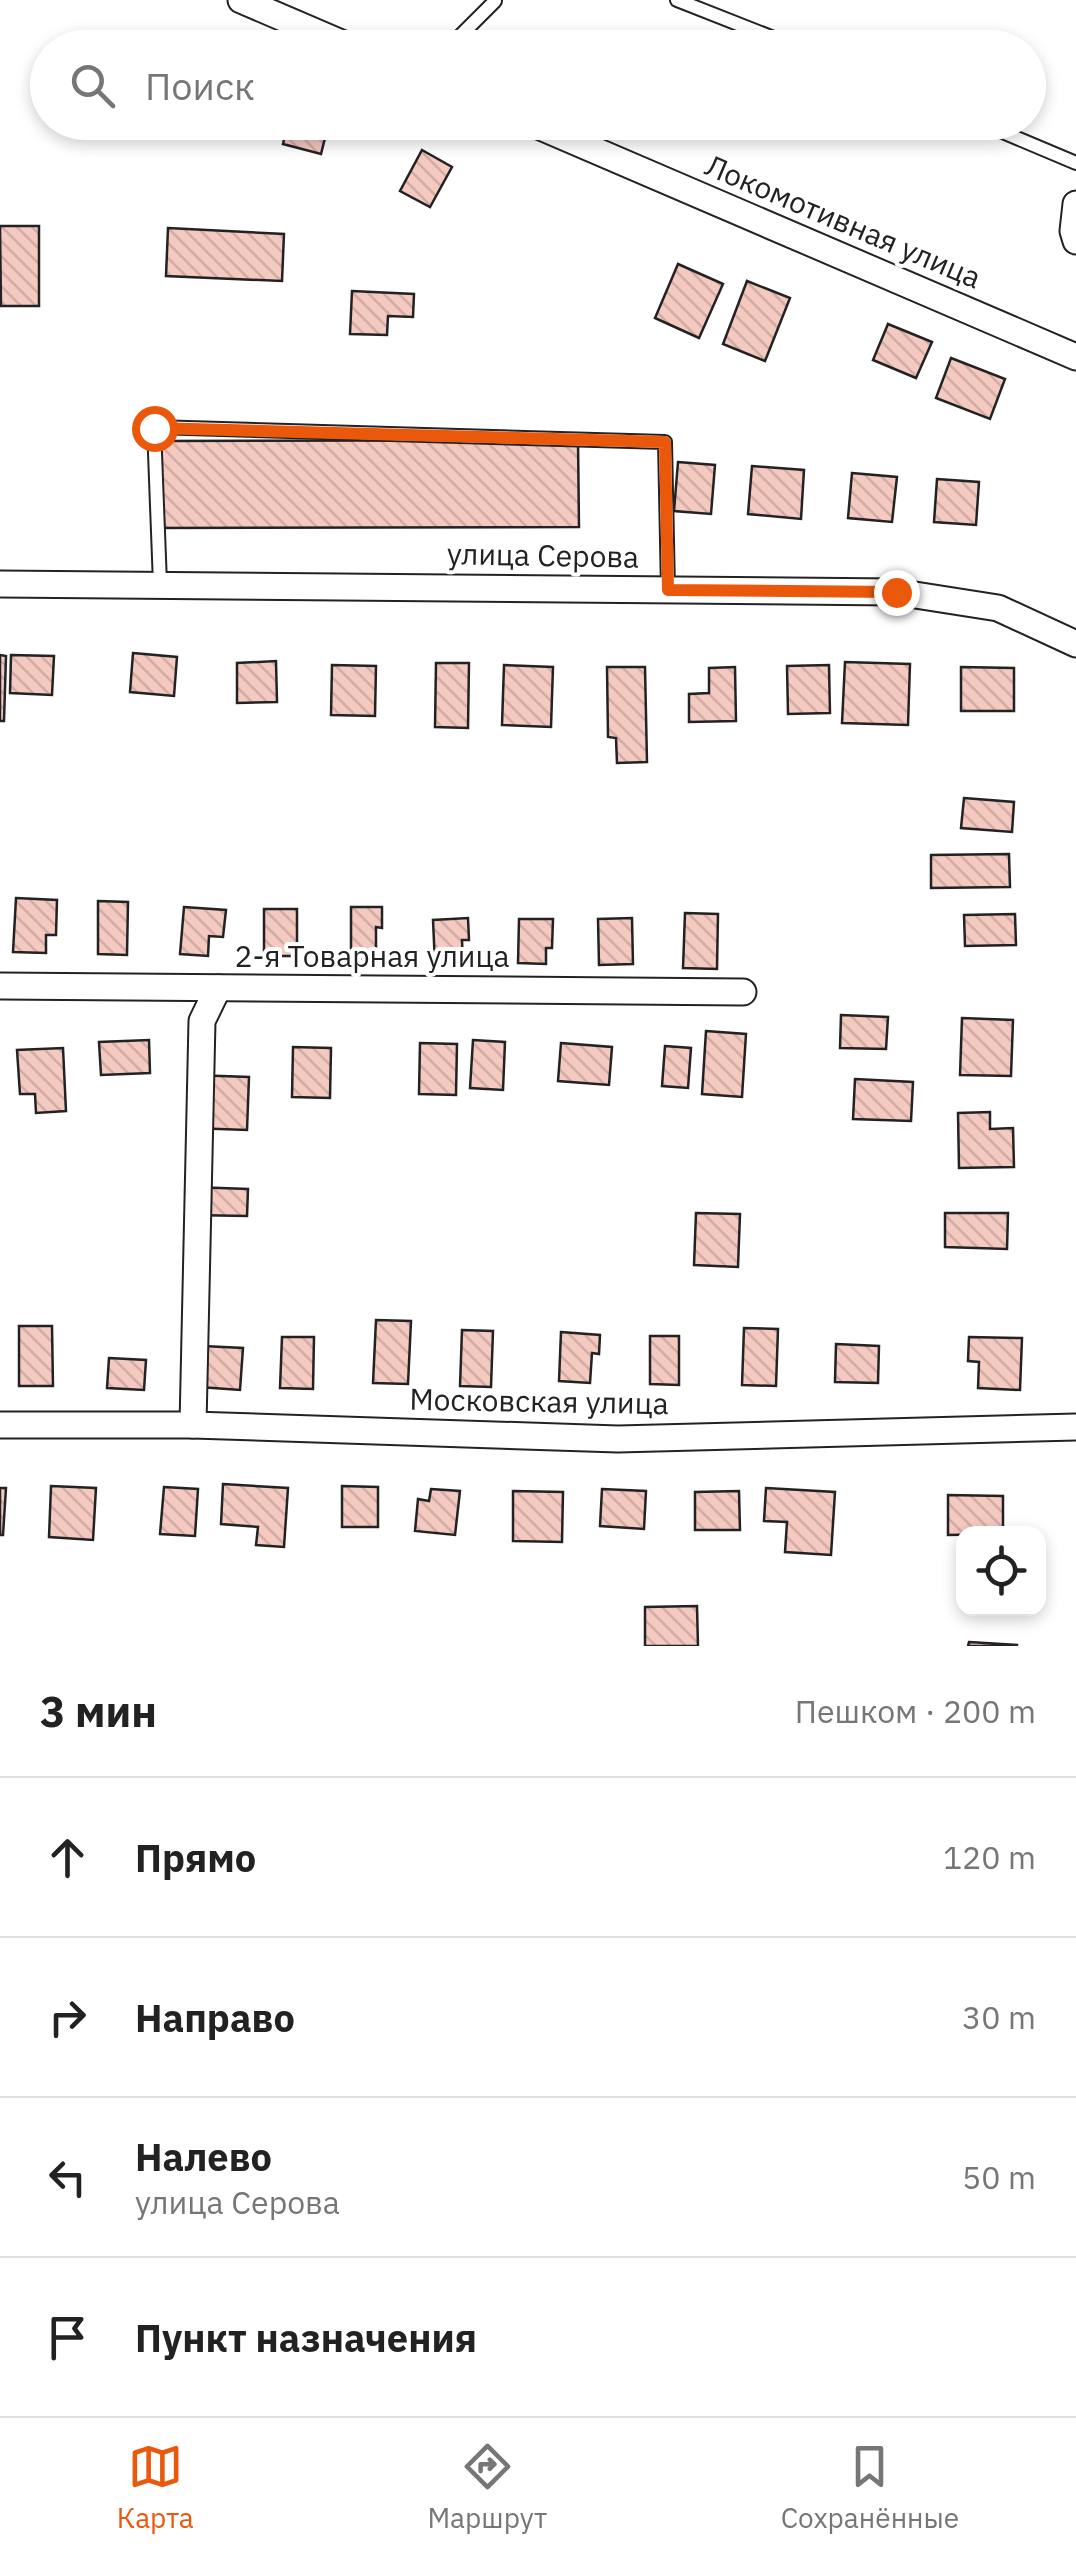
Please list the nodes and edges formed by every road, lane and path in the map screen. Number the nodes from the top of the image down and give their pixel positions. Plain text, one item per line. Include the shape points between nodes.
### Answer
1 (241, 0) edge
2 (495, 0) edge
3 (677, 0) edge
4 (311, 30) edge
5 (466, 30) edge
6 (753, 30) edge
7 (571, 140) edge
8 (1022, 140) edge
9 (1076, 163) edge
10 (1076, 204) edge
11 (1076, 242) edge
12 (1076, 357) edge
13 (0, 584) edge
14 (160, 584) junction
15 (668, 590) junction
16 (1076, 644) edge
17 (0, 986) edge
18 (218, 988) junction
19 (743, 992) dead end
20 (193, 1424) junction
21 (0, 1425) edge
22 (1076, 1426) edge

1 - 4 street
2 - 5 lane
3 - 6 lane
7 - 12 street, Локомотивная улица
8 - 9 lane
10 - 11 street
13 - 14 street, улица Серова
14 - 15 street, улица Серова
14 - 15 lane via 154,428 665,442
15 - 16 street, улица Серова via 896,592 998,608
17 - 18 street, 2-я Товарная улица
18 - 19 street, 2-я Товарная улица
18 - 20 street via 202,1022
20 - 21 street, Московская улица
20 - 22 street, Московская улица via 618,1439

